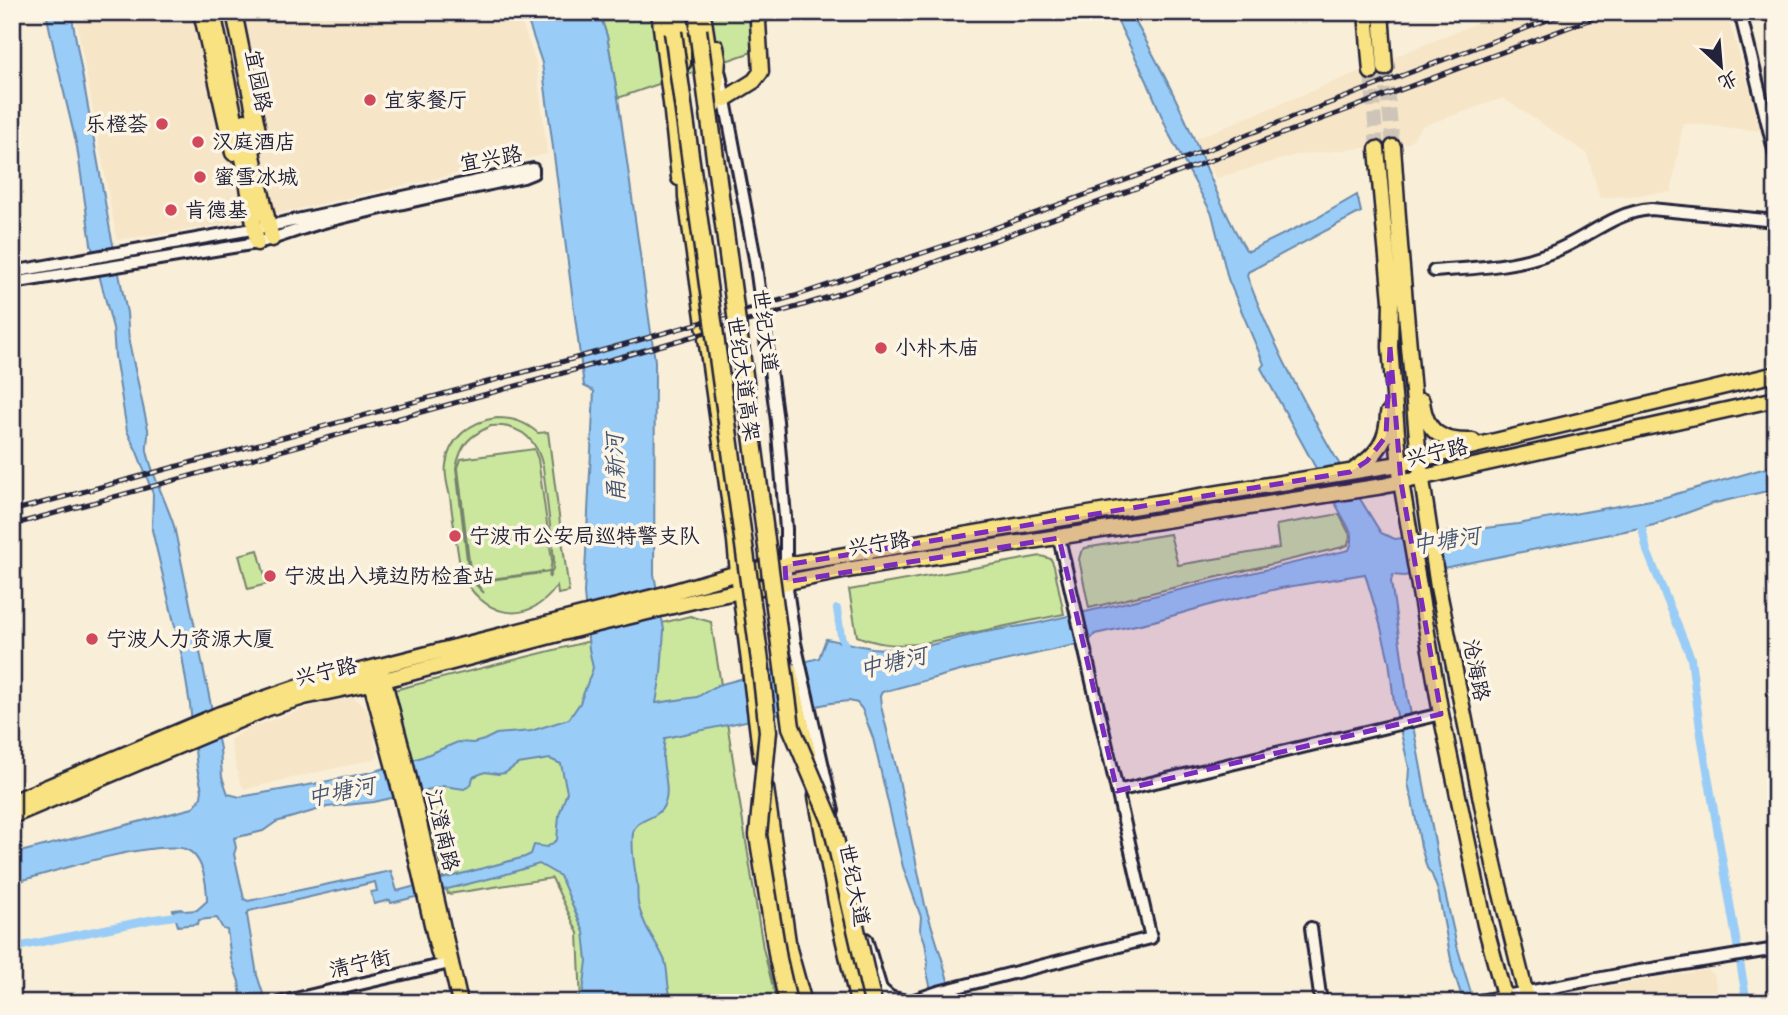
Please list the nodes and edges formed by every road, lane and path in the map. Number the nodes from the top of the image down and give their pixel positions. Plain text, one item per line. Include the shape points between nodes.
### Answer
1 (201, 12) edge
2 (213, 12) edge
3 (223, 12) edge
4 (234, 12) edge
5 (659, 12) edge
6 (668, 12) edge
7 (679, 12) edge
8 (700, 12) edge
9 (712, 12) edge
10 (761, 12) edge
11 (1366, 12) edge
12 (1381, 12) edge
13 (1740, 12) edge
14 (720, 102) junction
15 (1393, 147) tunnel mouth
16 (1377, 149) tunnel mouth
17 (247, 155) junction
18 (1776, 156) edge
19 (686, 198) junction
20 (1776, 221) edge
21 (263, 234) junction
22 (85, 265) junction
23 (1434, 271) dead end
24 (12, 272) edge
25 (12, 283) edge
26 (1409, 341) junction
27 (1390, 347) junction
28 (1776, 374) edge
29 (1776, 399) edge
30 (1499, 440) junction
31 (1419, 460) junction
32 (1399, 464) junction
33 (1350, 472) junction
34 (1422, 478) junction
35 (1401, 482) junction
36 (1059, 538) junction
37 (780, 565) junction
38 (738, 573) junction
39 (781, 583) junction
40 (740, 591) junction
41 (667, 601) junction
42 (376, 675) junction
43 (1441, 713) junction
44 (798, 730) junction
45 (189, 734) junction
46 (764, 735) junction
47 (1117, 791) junction
48 (12, 802) edge
49 (12, 816) edge
50 (1311, 928) dead end
51 (1776, 949) edge
52 (446, 964) junction
53 (1526, 998) edge
54 (1505, 999) edge
55 (906, 1002) edge
56 (278, 1003) edge
57 (450, 1003) edge
58 (460, 1003) edge
59 (788, 1003) edge
60 (804, 1003) edge
61 (858, 1003) edge
62 (873, 1003) edge
63 (1321, 1003) edge
64 (1468, 1003) edge

1 - 17 main road, 宜园路 via 232,152
2 - 17 main road, 宜园路
3 - 17 main road, 宜园路
4 - 17 main road via 260,141
5 - 19 main road via 678,176
6 - 46 highway, 世纪大道高架, bridge via 727,414
7 - 19 main road
8 - 14 main road, 世纪大道
8 - 44 highway, 世纪大道高架, bridge via 698,30
9 - 14 main road
10 - 14 main road via 761,72
11 - 12 main road via 1378,70
13 - 18 street
14 - 37 main road, 世纪大道
14 - 37 street via 755,259 777,421 786,530
15 - 26 main road, 沧海路
16 - 27 main road, 沧海路 via 1391,301
17 - 21 main road, 宜园路
19 - 38 main road
20 - 23 street via 1637,210 1549,254 1514,264
21 - 21 street, 宜兴路 via 523,177 533,169
21 - 22 street, 宜兴路 via 118,254
21 - 22 street, 宜兴路 via 129,265
22 - 24 street, 宜兴路
22 - 25 street, 宜兴路
26 - 30 main road, 沧海路 via 1417,359 1423,411 1434,432 1453,441
26 - 31 main road, 沧海路
27 - 32 main road, 沧海路
27 - 33 main road, 沧海路 via 1386,436 1367,461
28 - 30 main road, 兴宁路
29 - 34 main road, 兴宁路
30 - 31 main road, 兴宁路
31 - 32 main road, 兴宁路
31 - 34 main road, 沧海路
32 - 33 main road, 兴宁路
32 - 35 main road, 沧海路
33 - 37 main road, 兴宁路
34 - 35 main road, 兴宁路
34 - 53 main road, 沧海路 via 1435,567 1495,869
35 - 36 main road, 兴宁路
35 - 43 main road, 沧海路
36 - 39 main road, 兴宁路
36 - 47 street
37 - 38 main road, 兴宁路
37 - 39 main road, 世纪大道
38 - 40 main road
38 - 41 main road, 兴宁路
39 - 40 main road, 兴宁路
39 - 44 main road, 世纪大道
39 - 55 street via 843,856 876,977 890,997
40 - 41 main road, 兴宁路
40 - 46 main road
41 - 42 main road, 兴宁路
42 - 45 main road, 兴宁路 via 301,686
42 - 52 main road, 江澄南路
43 - 47 street
43 - 54 main road, 沧海路
44 - 61 main road, 世纪大道
44 - 62 highway, 世纪大道高架, bridge via 831,821
45 - 48 main road
45 - 49 main road
46 - 59 highway, 世纪大道高架, bridge via 758,835
46 - 60 main road via 789,949
47 - 55 street via 1151,938
50 - 63 street
51 - 53 street via 1634,972
52 - 56 street, 清宁街
52 - 57 main road, 江澄南路
52 - 58 main road, 江澄南路
53 - 54 street
54 - 64 street

